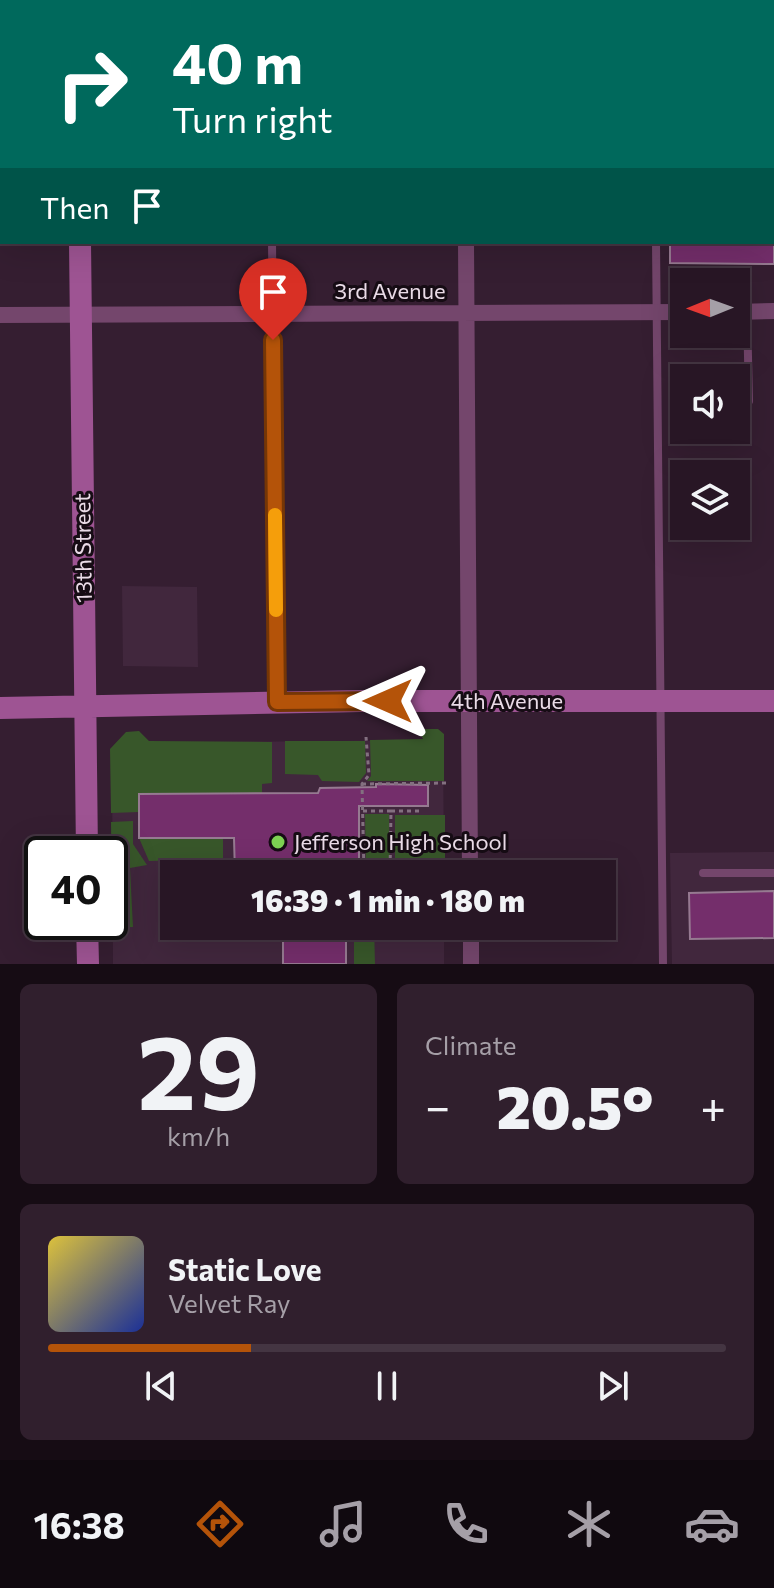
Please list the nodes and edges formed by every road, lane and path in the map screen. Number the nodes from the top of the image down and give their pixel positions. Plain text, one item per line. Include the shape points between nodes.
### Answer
1 (80, 244) edge
2 (272, 244) edge
3 (466, 244) edge
4 (656, 244) edge
5 (774, 311) edge
6 (656, 312) junction
7 (670, 312) edge
8 (750, 312) edge
9 (273, 313) junction
10 (467, 313) junction
11 (81, 314) junction
12 (0, 315) edge
13 (661, 701) junction
14 (774, 701) edge
15 (277, 702) junction
16 (469, 702) junction
17 (85, 706) junction
18 (0, 708) edge
19 (366, 737) dead end
20 (446, 783) dead end
21 (362, 784) junction
22 (363, 811) junction
23 (391, 811) junction
24 (423, 811) dead end
25 (87, 836) edge
26 (364, 860) edge
27 (390, 860) edge
28 (470, 860) edge
29 (703, 873) dead end
30 (774, 873) edge
31 (87, 940) edge
32 (471, 940) edge
33 (88, 964) edge
34 (471, 964) edge
35 (663, 964) edge

1 - 11 street, 13th Street
2 - 9 lane
3 - 10 street
4 - 6 lane
5 - 8 street
6 - 7 street, 3rd Avenue
6 - 10 street, 3rd Avenue
6 - 13 lane
9 - 10 street, 3rd Avenue
9 - 11 street, 3rd Avenue
9 - 15 lane
10 - 16 street
11 - 12 street, 3rd Avenue
11 - 17 street, 13th Street
13 - 14 street, 4th Avenue
13 - 16 street, 4th Avenue
13 - 35 lane
15 - 16 street, 4th Avenue
15 - 17 street, 4th Avenue
16 - 28 street
17 - 18 street, 4th Avenue
17 - 25 street, 13th Street
19 - 21 path via 369,775
20 - 21 path
21 - 22 path
22 - 23 path
22 - 26 path
23 - 24 path
23 - 27 path
29 - 30 lane
31 - 33 street
32 - 34 street

